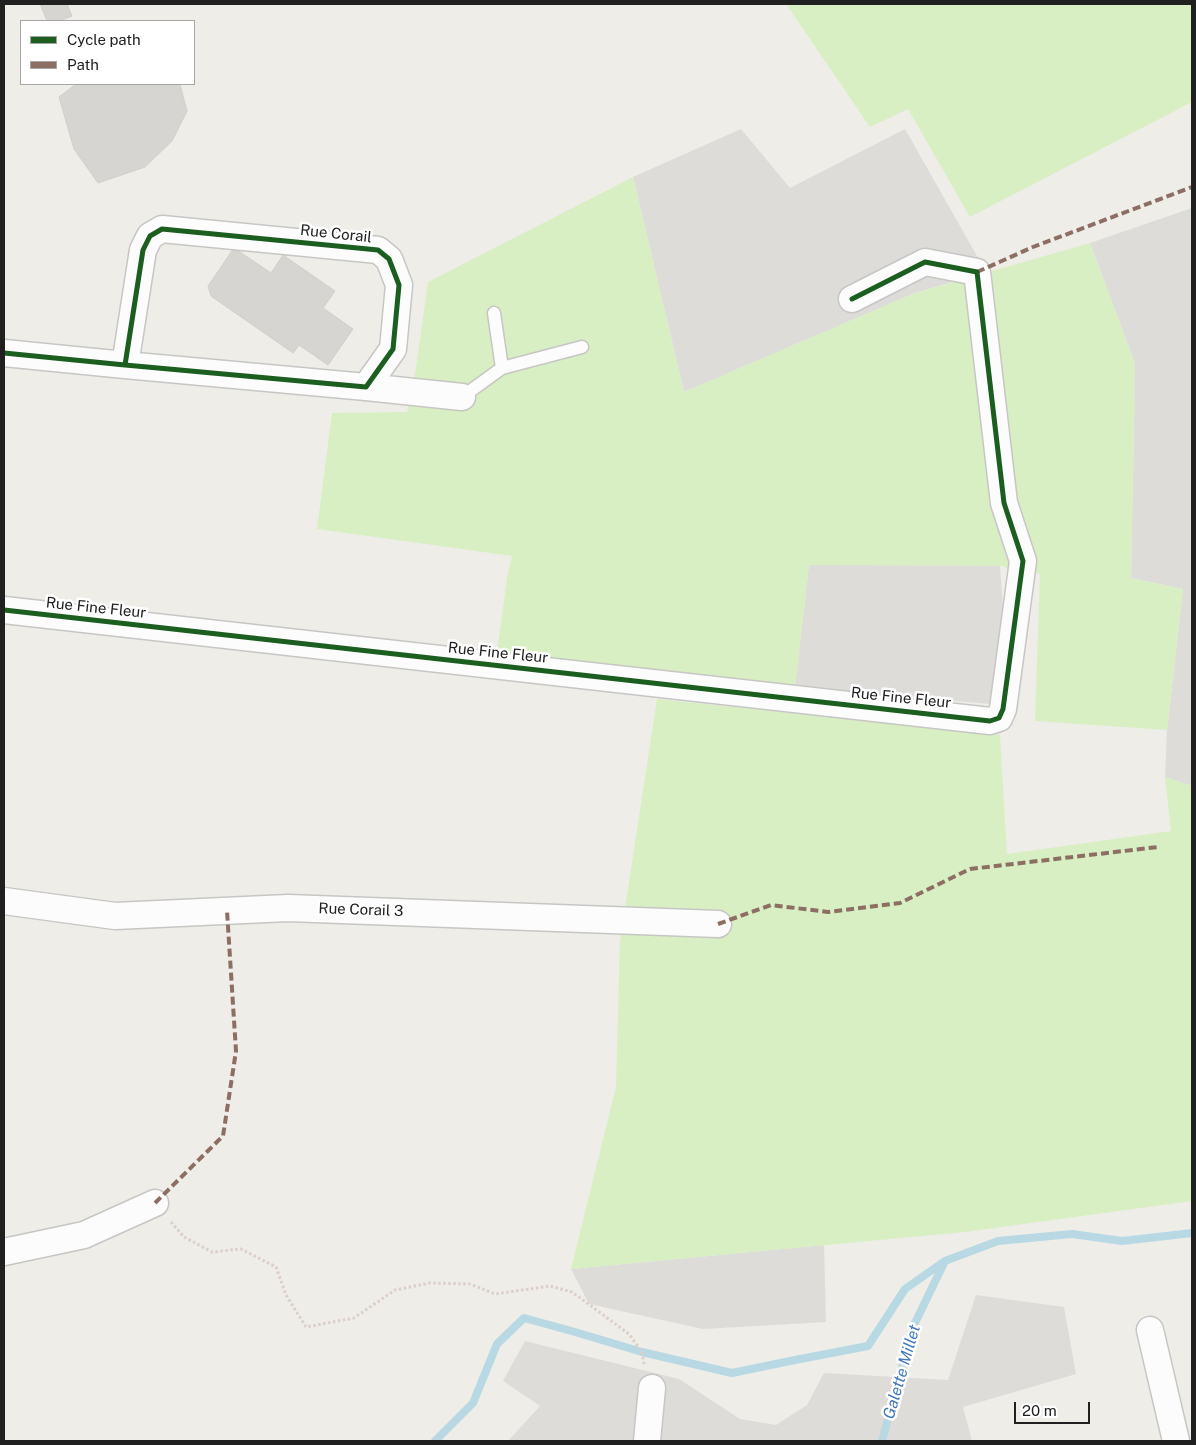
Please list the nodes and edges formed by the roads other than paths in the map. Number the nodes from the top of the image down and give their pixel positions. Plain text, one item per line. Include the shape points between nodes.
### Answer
1 (852, 299) dead end
2 (494, 313) dead end
3 (582, 347) dead end
4 (4, 352) edge
5 (125, 364) junction
6 (502, 368) junction
7 (366, 388) junction
8 (462, 397) joint
9 (4, 610) edge
10 (4, 901) edge
11 (718, 924) dead end
12 (155, 1203) road end
13 (4, 1252) edge
14 (1150, 1330) dead end
15 (652, 1388) road end
16 (647, 1441) edge
17 (1176, 1441) edge

1 - 9 street, Rue Fine Fleur via 925,262 977,272 1004,503 1024,561 1003,709 999,718 990,721
2 - 6 lane
3 - 6 lane
4 - 5 street
5 - 7 street
5 - 7 street, Rue Corail via 143,250 150,236 162,229 378,250 389,259 399,285 393,349
6 - 8 lane
7 - 8 street
10 - 11 street, Rue Corail 3 via 115,916 288,908
12 - 13 street via 84,1235
14 - 17 street
15 - 16 street

